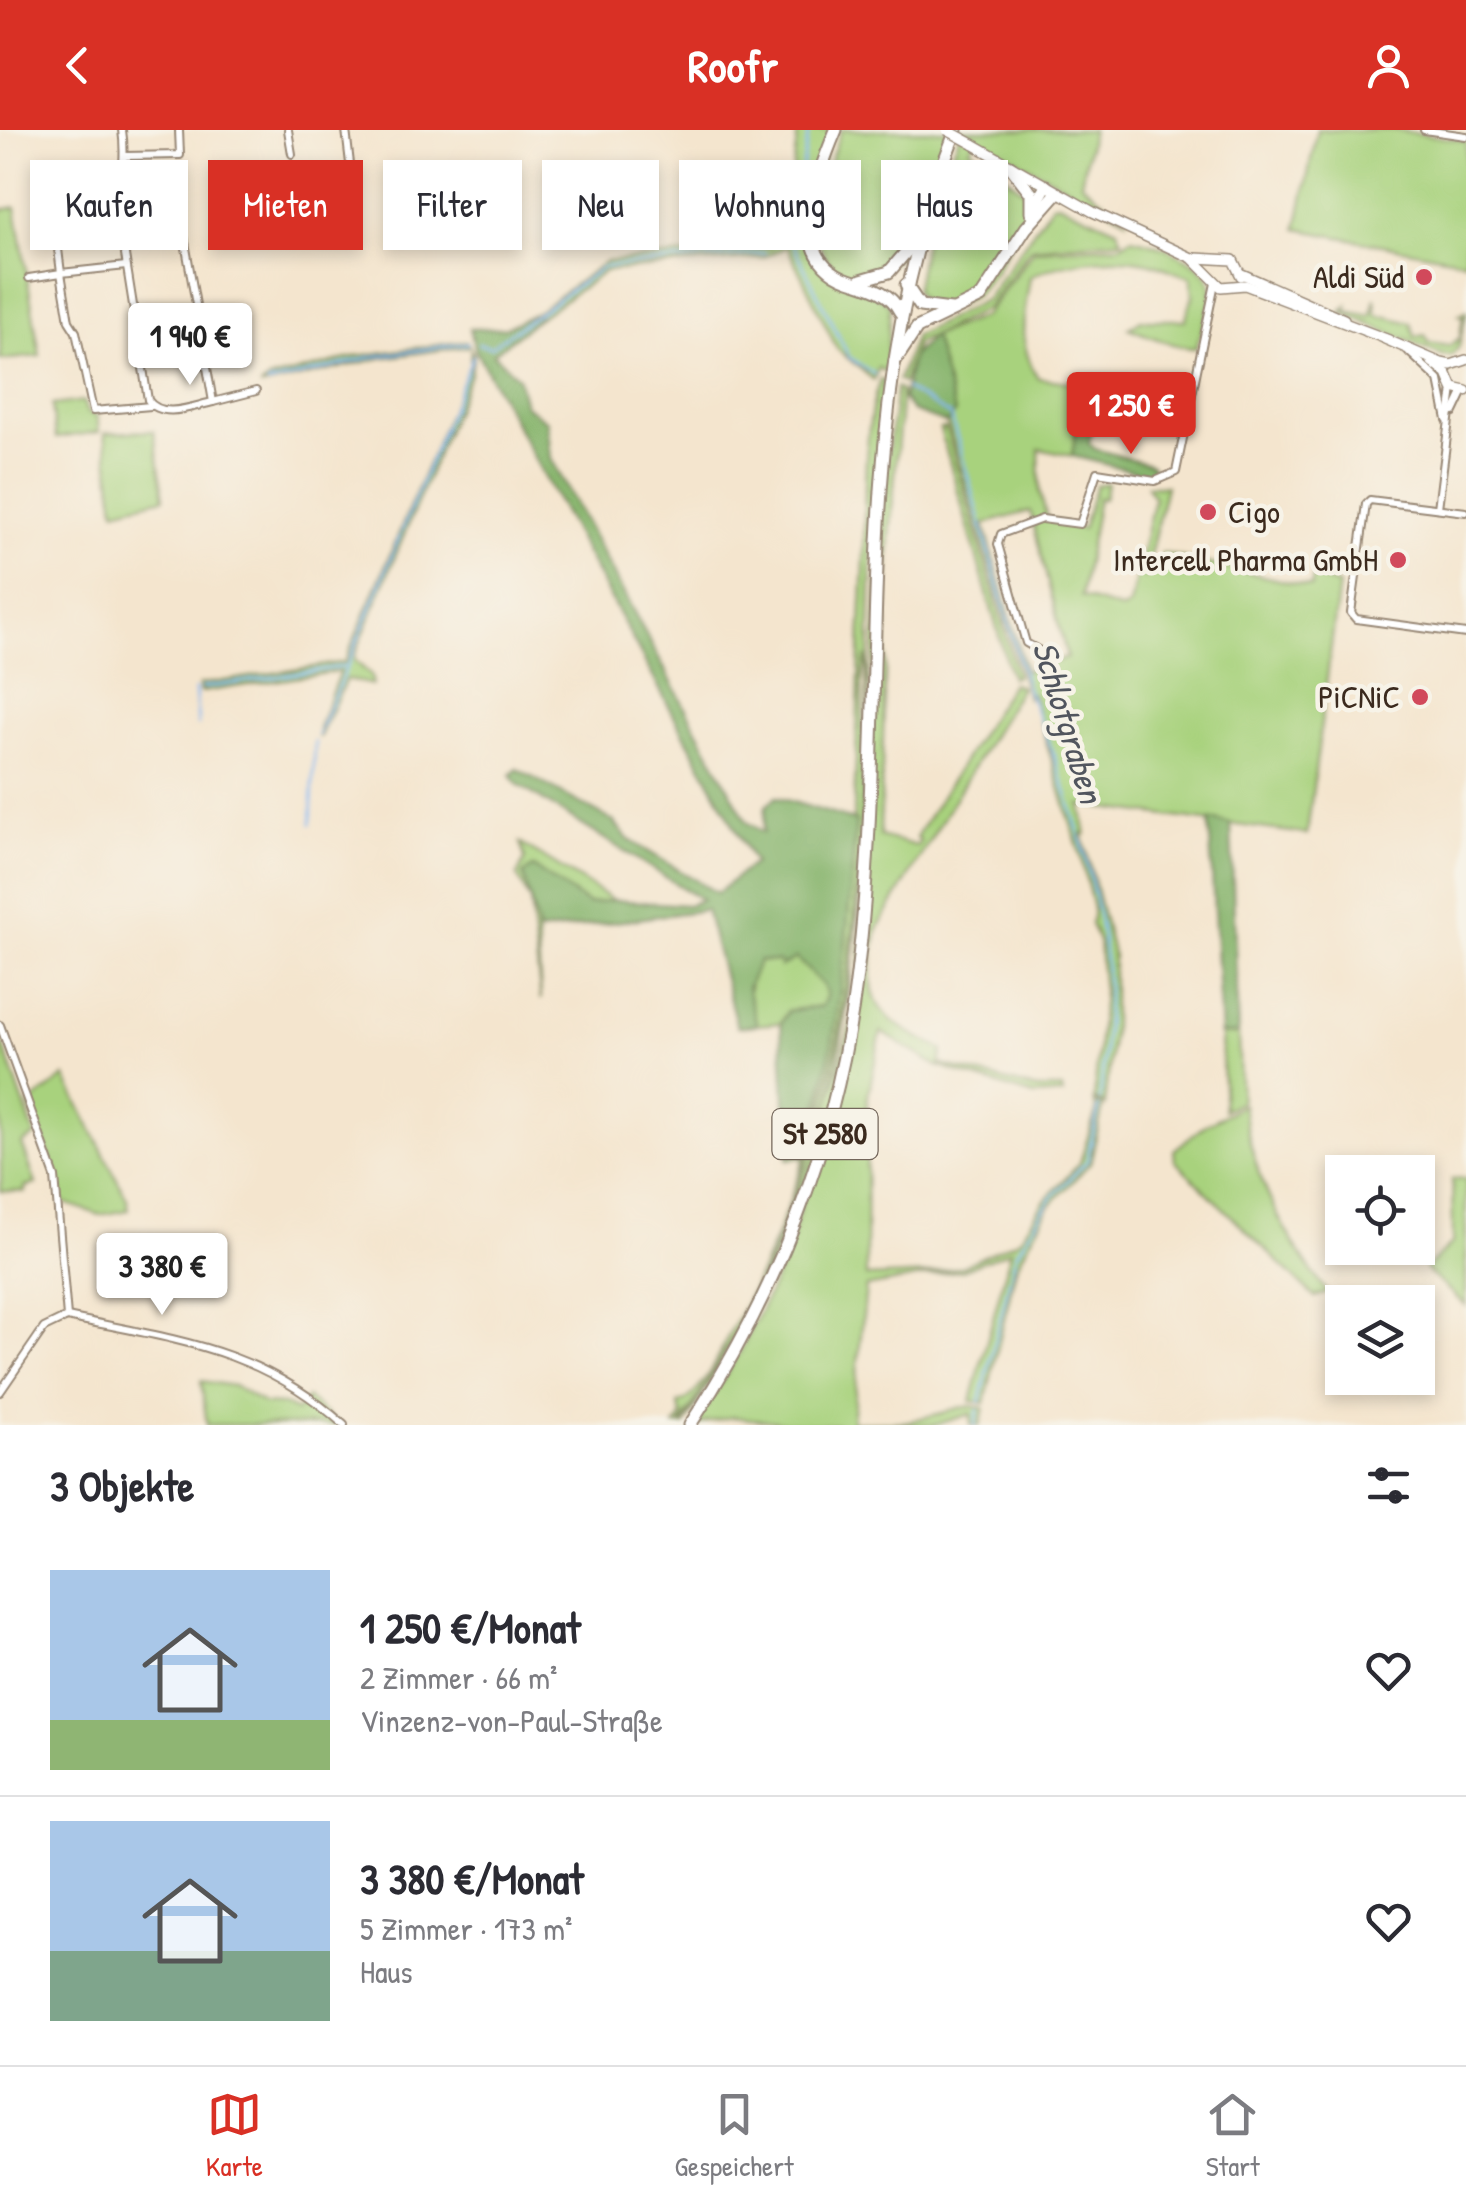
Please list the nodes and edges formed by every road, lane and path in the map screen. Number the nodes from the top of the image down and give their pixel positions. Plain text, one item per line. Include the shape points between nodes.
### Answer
1 (122, 130) edge
2 (179, 130) edge
3 (288, 130) edge
4 (346, 130) edge
5 (947, 130) edge
6 (956, 130) edge
7 (1424, 130) edge
8 (835, 132) edge
9 (1466, 136) edge
10 (292, 154) dead end
11 (125, 156) junction
12 (124, 160) edge
13 (350, 160) edge
14 (946, 160) edge
15 (1010, 166) junction
16 (1051, 189) junction
17 (1031, 212) junction
18 (1026, 228) junction
19 (58, 250) edge
20 (124, 250) edge
21 (186, 250) edge
22 (906, 250) edge
23 (916, 250) edge
24 (1192, 258) junction
25 (1217, 261) junction
26 (126, 266) junction
27 (61, 273) junction
28 (30, 278) dead end
29 (1213, 279) junction
30 (851, 281) junction
31 (1235, 282) junction
32 (906, 286) junction
33 (959, 310) junction
34 (1212, 311) junction
35 (900, 312) junction
36 (1404, 348) junction
37 (1465, 357) edge
38 (891, 370) junction
39 (1449, 370) junction
40 (1453, 388) junction
41 (256, 391) dead end
42 (1465, 391) edge
43 (213, 402) junction
44 (151, 406) junction
45 (1451, 418) junction
46 (1448, 432) junction
47 (1438, 508) junction
48 (1466, 512) edge
49 (1466, 634) edge
50 (1040, 650) dead end
51 (0, 1025) edge
52 (67, 1317) junction
53 (0, 1392) edge
54 (344, 1425) edge
55 (690, 1425) edge

1 - 11 street
2 - 11 street via 180,155
3 - 10 street
4 - 13 street
5 - 15 street, bridge
6 - 14 highway, St 2580
7 - 9 street
8 - 30 highway via 810,238 822,265
11 - 12 street
15 - 16 street
15 - 17 highway via 1031,193
16 - 17 highway, St 2580
16 - 18 highway, St 2580
16 - 24 street
17 - 18 highway, St 2580
18 - 33 highway, St 2580 via 986,291
19 - 27 street
20 - 26 street
21 - 43 street
22 - 30 highway, St 2580 via 889,272
23 - 32 highway, St 2580
24 - 25 street
24 - 29 street
25 - 29 street
25 - 31 street via 1234,260
26 - 27 street
26 - 44 street
27 - 28 street
27 - 44 street via 88,406 99,414
29 - 31 street
29 - 34 street
30 - 35 highway via 889,295
31 - 34 street
31 - 36 street
32 - 33 highway via 920,306
32 - 35 highway, St 2580
33 - 38 highway, St 2580 via 917,328
34 - 50 street via 1176,472 1155,481 1096,472 1080,524 1042,520 1001,534 998,544 1026,642
35 - 38 highway, St 2580
36 - 39 street
36 - 46 street via 1442,386
37 - 39 street
38 - 55 highway, St 2580 via 875,538 865,900 846,1044 823,1141 781,1258
39 - 40 street
40 - 42 street
40 - 45 street
41 - 43 street
42 - 45 street
43 - 44 street via 167,411
45 - 46 street
46 - 47 street
47 - 48 street
47 - 49 street via 1366,504 1351,612 1356,619
51 - 52 street via 55,1177
52 - 53 street via 44,1328
52 - 54 street via 223,1350 256,1363

